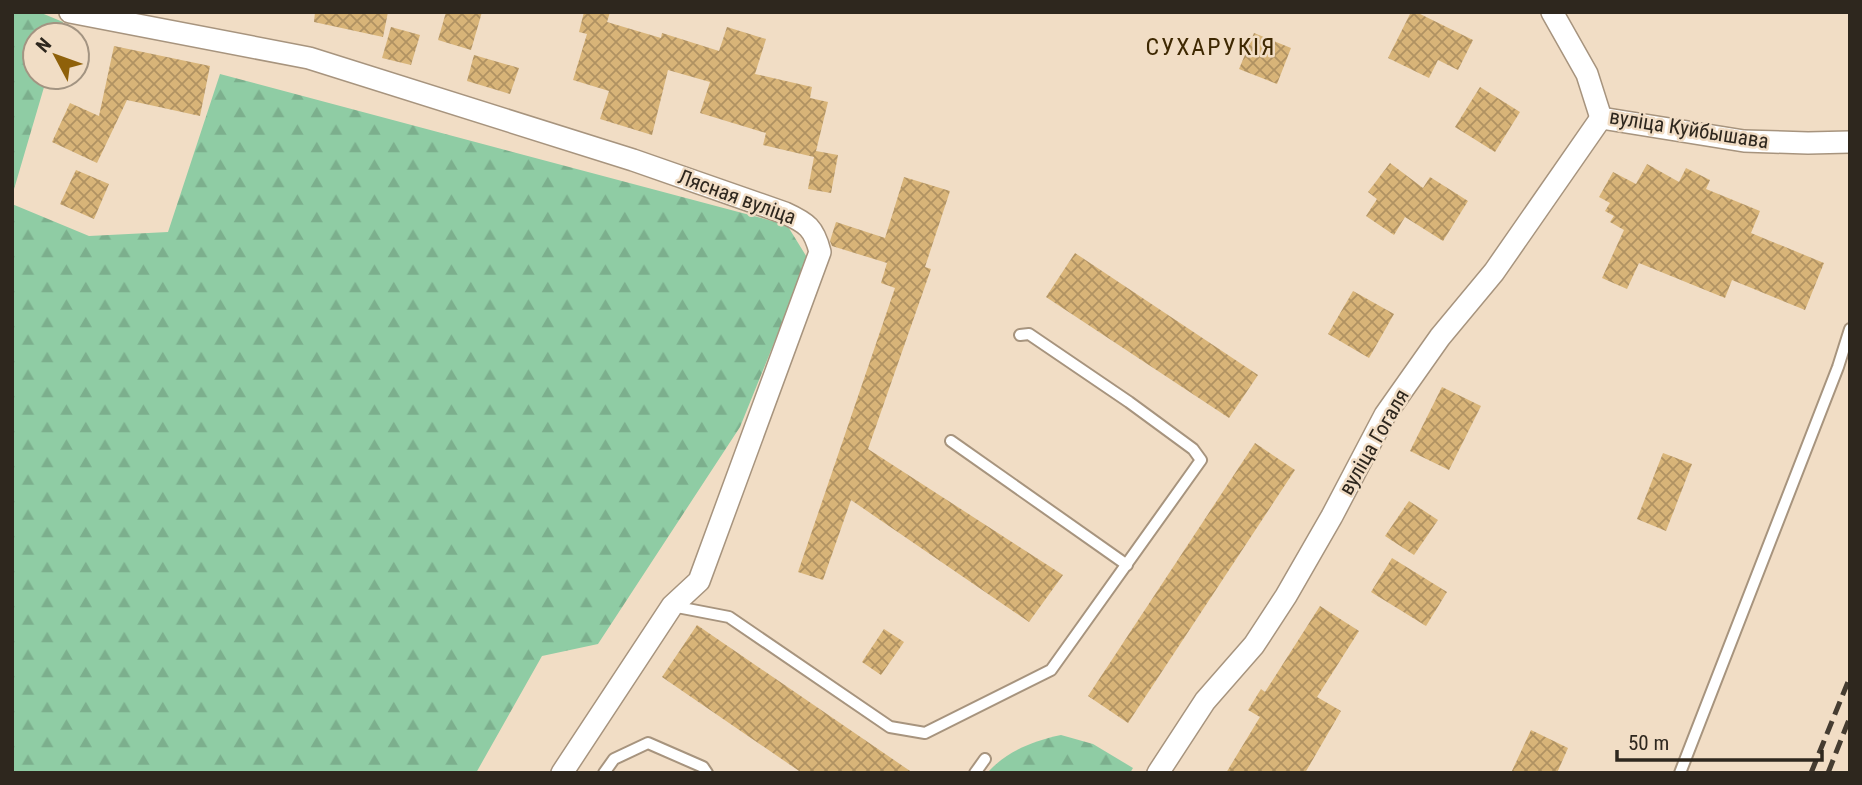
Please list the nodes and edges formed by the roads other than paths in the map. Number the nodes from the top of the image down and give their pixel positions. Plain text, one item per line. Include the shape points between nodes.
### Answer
1 (70, 12) edge
2 (1552, 12) edge
3 (1601, 118) junction
4 (1850, 142) edge
5 (1850, 328) edge
6 (1020, 335) dead end
7 (951, 441) dead end
8 (1127, 565) junction
9 (672, 606) junction
10 (985, 759) dead end
11 (562, 773) edge
12 (604, 773) edge
13 (707, 773) edge
14 (975, 773) edge
15 (1158, 773) edge
16 (1679, 773) edge

1 - 9 street, Лясная вуліца via 309,58 633,160 806,222 820,252 699,580
2 - 3 street, вуліца Куйбышава via 1587,74
3 - 4 street, вуліца Куйбышава via 1744,141
3 - 15 street, вуліца Гогаля via 1494,272 1440,337 1385,415 1286,596 1254,645 1205,701
5 - 16 lane
6 - 8 lane via 1029,334 1106,386 1193,449 1201,460
7 - 8 lane
8 - 9 lane via 1051,670 925,733 891,727 729,618
9 - 11 street, Лясная вуліца
10 - 14 lane
12 - 13 lane via 614,759 648,743 703,767

